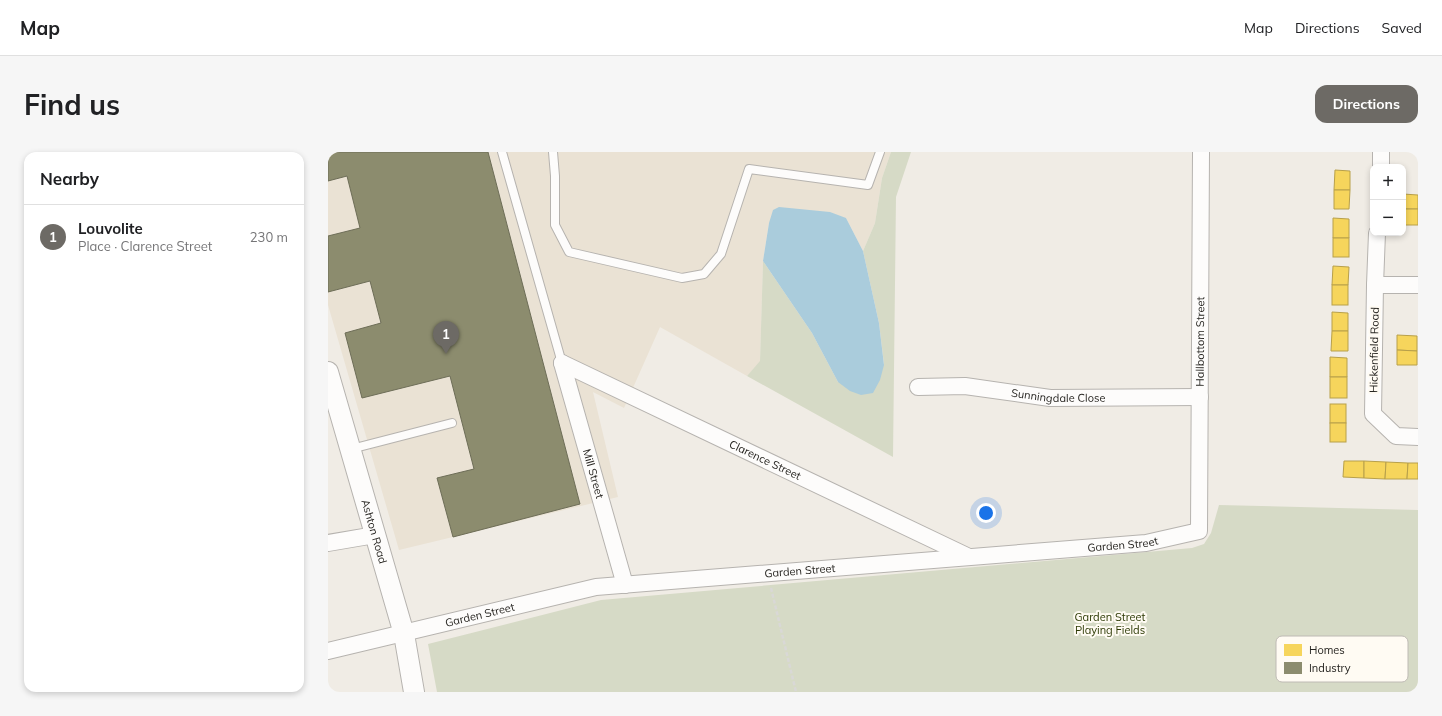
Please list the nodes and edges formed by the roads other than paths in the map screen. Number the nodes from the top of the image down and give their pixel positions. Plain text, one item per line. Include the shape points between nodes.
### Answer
1 (502, 152) edge
2 (553, 152) edge
3 (880, 152) edge
4 (1201, 152) edge
5 (1381, 152) edge
6 (1381, 164) edge
7 (1377, 236) edge
8 (1375, 284) junction
9 (1418, 285) edge
10 (562, 363) junction
11 (328, 372) edge
12 (918, 387) dead end
13 (1200, 397) junction
14 (333, 409) edge
15 (452, 423) dead end
16 (1418, 437) edge
17 (350, 449) junction
18 (1199, 532) joint
19 (375, 535) junction
20 (328, 543) edge
21 (968, 557) junction
22 (625, 585) junction
23 (404, 634) junction
24 (328, 651) edge
25 (414, 692) edge

1 - 10 lane
2 - 3 lane via 555,225 570,252 682,278 704,274 721,254 749,169 868,185
4 - 13 street, Hallbottom Street
5 - 6 street
7 - 8 street, Hickenfield Road
8 - 9 street
8 - 16 street, Hickenfield Road via 1373,414 1396,436
10 - 21 street, Clarence Street
10 - 22 street, Mill Street
11 - 14 street, Ashton Road
12 - 13 street, Sunningdale Close via 965,386 1050,398
13 - 18 street, Hallbottom Street
14 - 17 street, Ashton Road
15 - 17 lane
17 - 19 street, Ashton Road
18 - 21 street, Garden Street via 1146,543
19 - 20 street
19 - 23 street, Ashton Road
21 - 22 street, Garden Street
22 - 23 street, Garden Street via 596,587
23 - 24 street, Garden Street
23 - 25 street, Ashton Road

